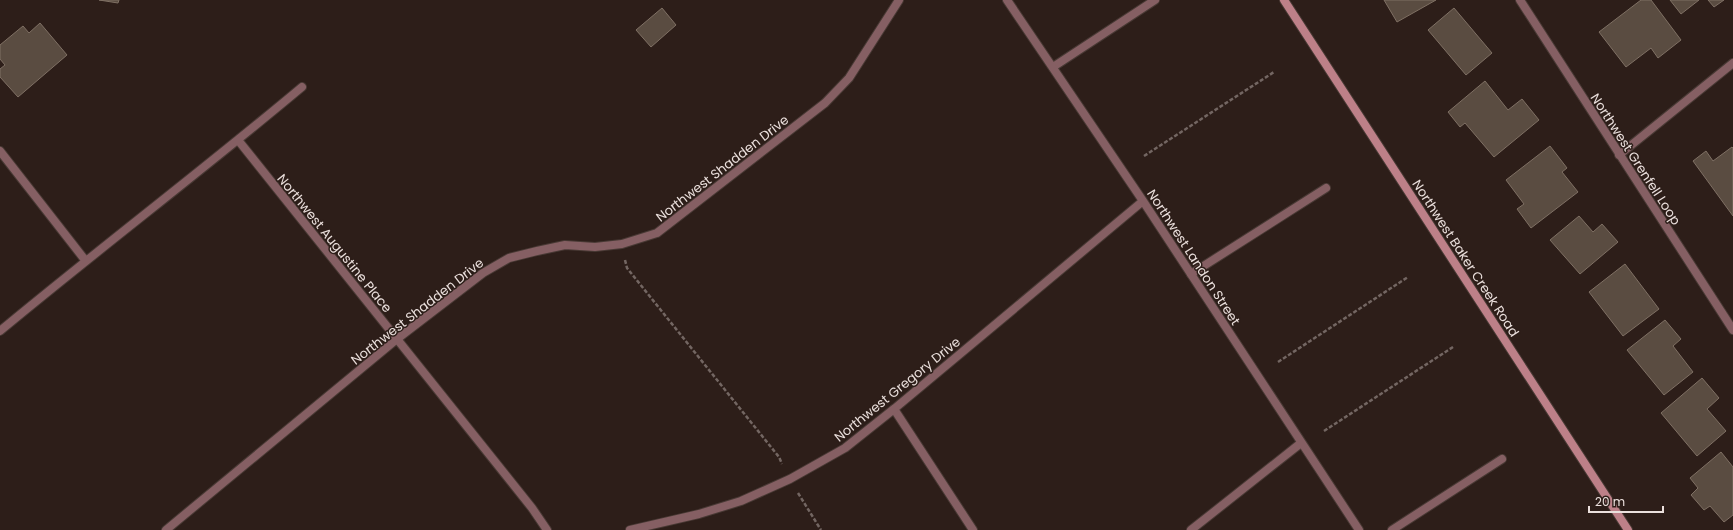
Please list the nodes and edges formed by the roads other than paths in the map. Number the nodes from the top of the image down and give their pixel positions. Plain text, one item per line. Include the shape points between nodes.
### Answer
1 (899, 0) edge
2 (1007, 0) edge
3 (1155, 0) edge
4 (1284, 0) edge
5 (1520, 0) edge
6 (1733, 63) edge
7 (1053, 67) junction
8 (302, 87) dead end
9 (238, 140) junction
10 (0, 151) edge
11 (1619, 155) junction
12 (1326, 188) dead end
13 (1143, 201) junction
14 (85, 260) junction
15 (1191, 274) junction
16 (1733, 330) edge
17 (0, 331) edge
18 (397, 340) junction
19 (894, 409) junction
20 (1301, 443) junction
21 (1502, 459) dead end
22 (166, 530) edge
23 (547, 530) edge
24 (630, 530) edge
25 (973, 530) edge
26 (1191, 530) edge
27 (1359, 530) edge
28 (1392, 530) edge
29 (1628, 530) edge

1 - 18 street, Northwest Shadden Drive via 848,78 825,103 656,233 622,244 595,247 565,245 509,258 483,273
2 - 7 street, Northwest Landon Street
3 - 7 street
4 - 29 main road, Northwest Baker Creek Road
5 - 11 street, Northwest Grenfell Loop
6 - 11 street
7 - 13 street, Northwest Landon Street
8 - 9 street
9 - 14 street
9 - 18 street, Northwest Augustine Place
10 - 14 street
11 - 16 street, Northwest Grenfell Loop
12 - 15 street
13 - 15 street, Northwest Landon Street
13 - 19 street, Northwest Gregory Drive
14 - 17 street
15 - 20 street, Northwest Landon Street
18 - 22 street, Northwest Shadden Drive
18 - 23 street, Northwest Augustine Place
19 - 24 street, Northwest Gregory Drive via 844,448 790,479 741,501
19 - 25 street
20 - 26 street
20 - 27 street, Northwest Landon Street
21 - 28 street

